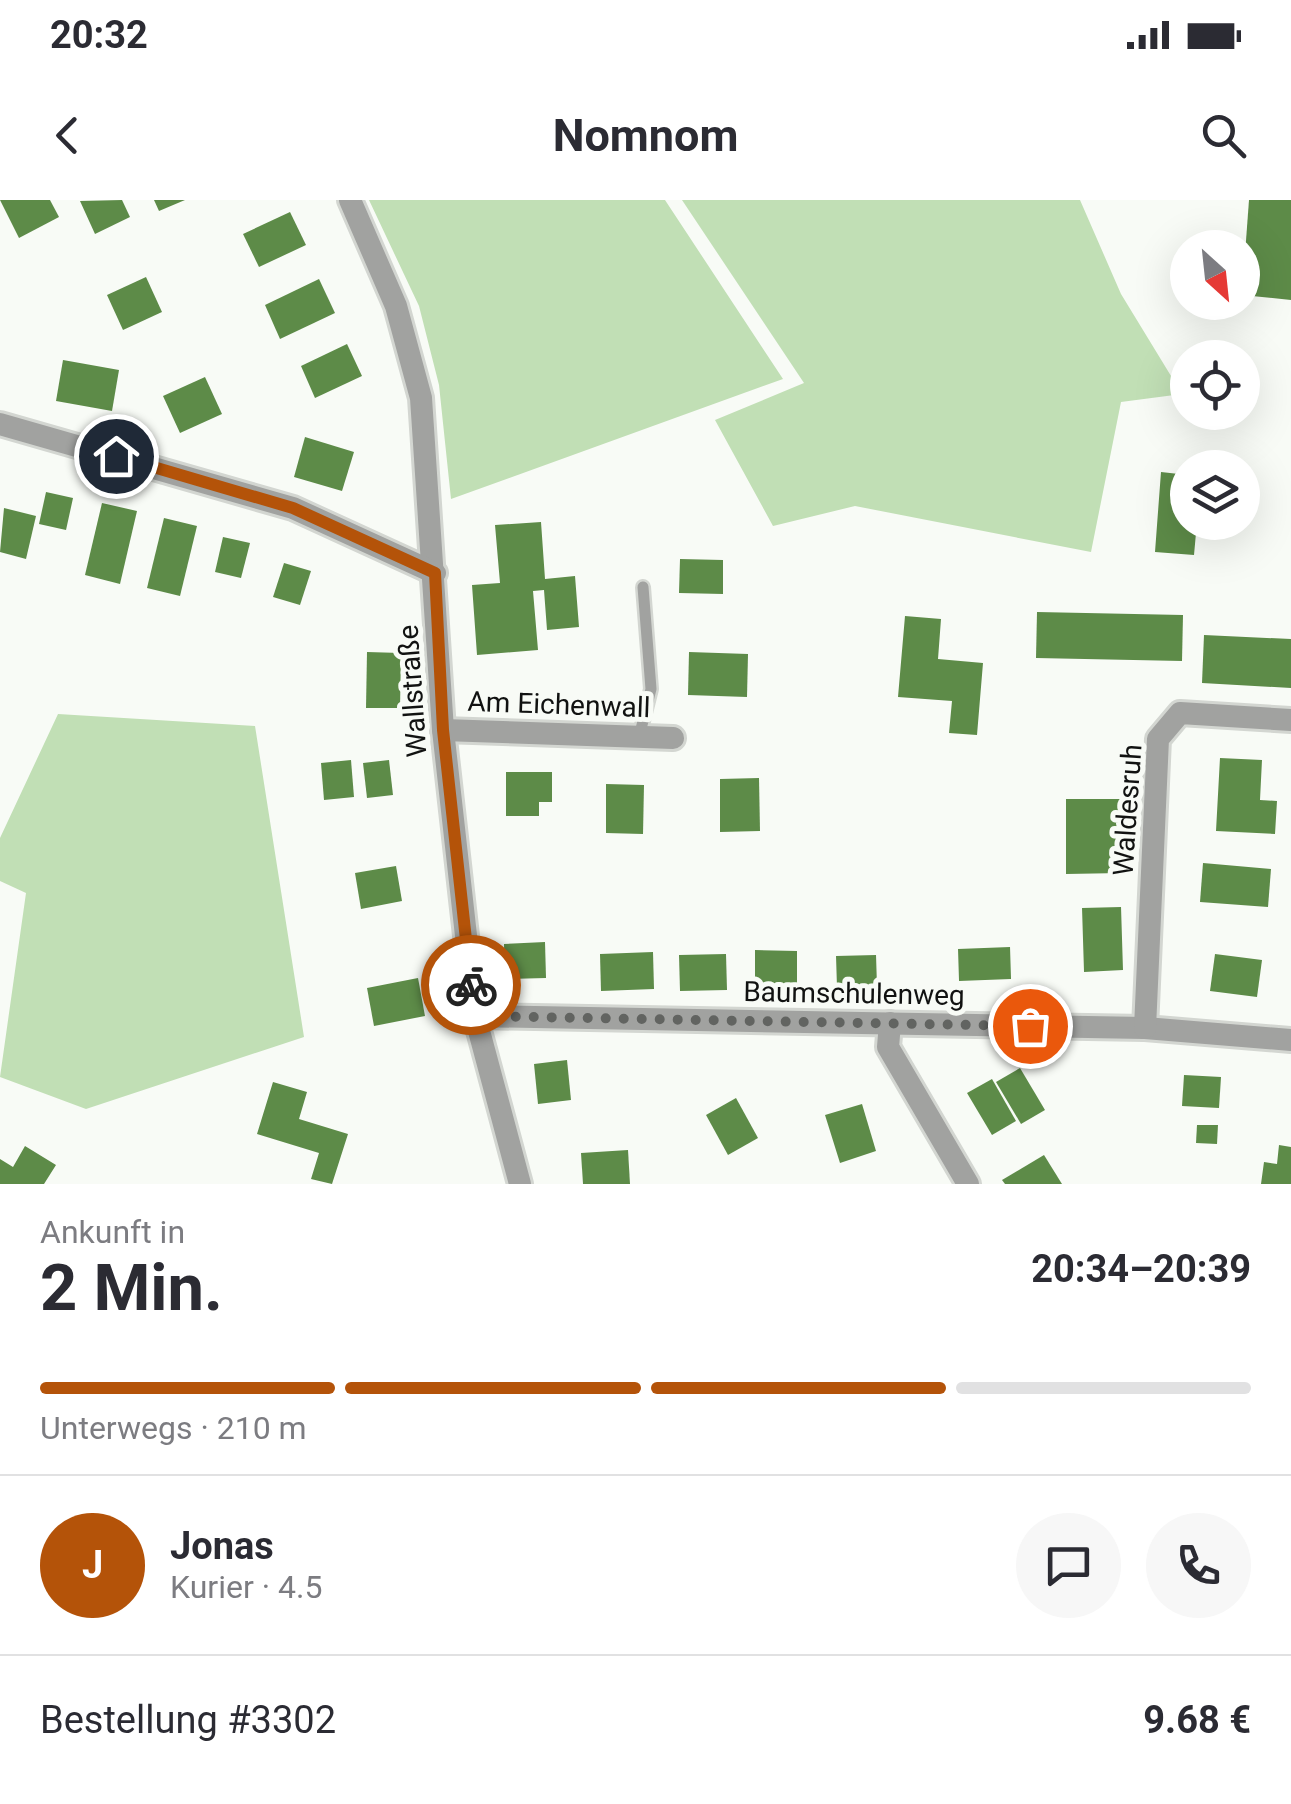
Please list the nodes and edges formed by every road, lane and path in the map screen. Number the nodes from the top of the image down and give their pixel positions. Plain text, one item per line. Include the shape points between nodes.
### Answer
1 (350, 200) edge
2 (0, 424) edge
3 (435, 573) junction
4 (642, 586) dead end
5 (1291, 720) edge
6 (443, 730) junction
7 (640, 737) junction
8 (674, 738) dead end
9 (475, 1016) junction
10 (890, 1024) junction
11 (1145, 1028) junction
12 (1291, 1040) edge
13 (520, 1184) edge
14 (968, 1184) edge

1 - 3 street, Wallstraße via 396,306 421,398
2 - 3 street via 293,508
3 - 6 street, Wallstraße
4 - 7 lane via 651,690
5 - 11 street, Waldesruh via 1180,713 1158,738
6 - 7 street, Am Eichenwall
6 - 9 street, Wallstraße
7 - 8 street, Am Eichenwall
9 - 10 street, Baumschulenweg
9 - 13 street, Wallstraße
10 - 11 street, Baumschulenweg
10 - 14 street via 888,1047
11 - 12 street, Baumschulenweg

